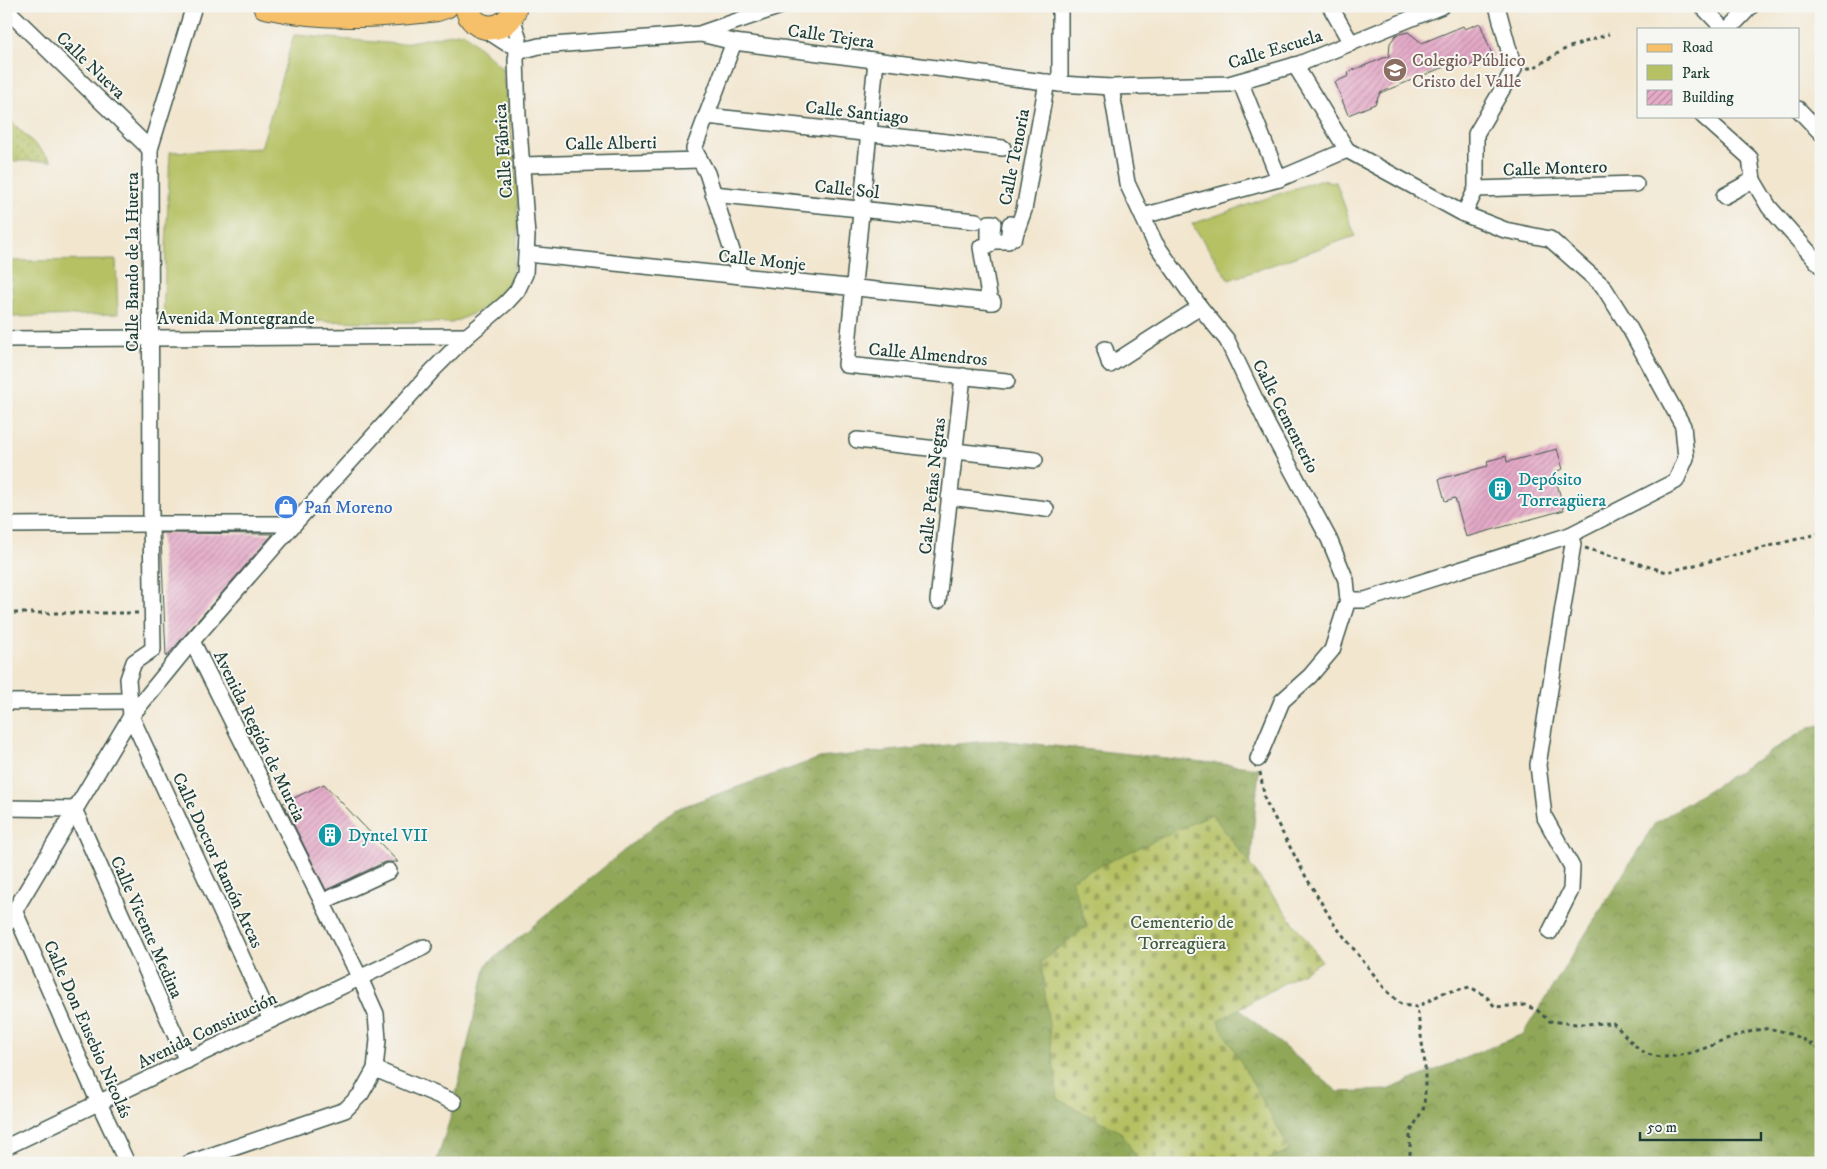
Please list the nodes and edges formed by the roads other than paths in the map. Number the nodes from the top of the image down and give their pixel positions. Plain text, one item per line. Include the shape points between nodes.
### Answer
1 (194, 6) edge
2 (265, 6) edge
3 (781, 6) edge
4 (1060, 6) edge
5 (1330, 6) edge
6 (1442, 6) edge
7 (1496, 6) edge
8 (1702, 6) edge
9 (1751, 6) edge
10 (441, 8) edge
11 (6, 9) edge
12 (515, 10) edge
13 (473, 17) edge
14 (1723, 28) edge
15 (1730, 28) edge
16 (702, 34) junction
17 (734, 42) junction
18 (1351, 43) junction
19 (517, 49) junction
20 (876, 61) junction
21 (1295, 66) junction
22 (1240, 81) junction
23 (1054, 83) junction
24 (1111, 87) junction
25 (1800, 111) edge
26 (706, 116) junction
27 (1705, 118) edge
28 (869, 132) junction
29 (1821, 133) edge
30 (1003, 148) dead end
31 (150, 149) junction
32 (1347, 150) junction
33 (700, 160) junction
34 (523, 164) junction
35 (1279, 179) junction
36 (1753, 180) junction
37 (1636, 184) dead end
38 (1476, 189) junction
39 (714, 194) junction
40 (1724, 196) dead end
41 (861, 210) junction
42 (1464, 214) junction
43 (1142, 216) junction
44 (976, 221) dead end
45 (527, 254) junction
46 (1821, 266) edge
47 (740, 276) junction
48 (854, 288) junction
49 (992, 302) joint
50 (1200, 307) junction
51 (467, 336) junction
52 (151, 338) junction
53 (6, 339) edge
54 (1105, 350) dead end
55 (963, 376) junction
56 (1007, 381) dead end
57 (857, 440) dead end
58 (954, 451) junction
59 (1035, 460) dead end
60 (949, 497) junction
61 (1046, 509) dead end
62 (151, 524) junction
63 (294, 524) junction
64 (6, 525) edge
65 (1572, 540) junction
66 (1348, 600) junction
67 (938, 602) dead end
68 (192, 641) junction
69 (6, 702) edge
70 (130, 709) junction
71 (1258, 759) road end
72 (6, 808) edge
73 (74, 808) junction
74 (389, 871) dead end
75 (322, 902) junction
76 (10, 910) edge
77 (6, 925) edge
78 (1550, 932) dead end
79 (424, 947) dead end
80 (360, 978) junction
81 (271, 1020) junction
82 (187, 1061) junction
83 (375, 1069) junction
84 (454, 1102) dead end
85 (99, 1103) junction
86 (6, 1147) edge
87 (127, 1163) edge
88 (189, 1163) edge

1 - 31 street, Calle Bando de la Huerta
2 - 10 main road via 294,13 360,17
3 - 16 street
4 - 23 street, Calle Tenoria
5 - 18 street
6 - 18 street, Calle Escuela
7 - 38 street via 1514,69 1476,134
8 - 14 street
9 - 15 street
10 - 13 main road
11 - 31 street, Calle Nueva
12 - 13 main road via 502,26 495,28
12 - 19 street, Calle Fábrica
13 - 19 street
16 - 17 street, Calle Tejera
16 - 19 street, Calle Tejera
17 - 20 street, Calle Tejera
17 - 26 street
18 - 21 street, Calle Escuela
19 - 34 street, Calle Fábrica
20 - 23 street, Calle Tejera
20 - 28 street
21 - 22 street, Calle Escuela
21 - 32 street
22 - 24 street, Calle Escuela
22 - 35 street
23 - 24 street, Calle Tejera
23 - 49 street, Calle Tenoria via 1015,237 1015,225 1010,224 1008,241 992,241 993,223 989,223 989,245 981,247
24 - 43 street, Calle Cementerio via 1127,183
25 - 29 street
26 - 28 street, Calle Santiago
26 - 33 street via 694,149
27 - 36 street via 1750,158
28 - 30 street, Calle Santiago
28 - 41 street
31 - 52 street, Calle Bando de la Huerta
32 - 35 street
32 - 42 street
33 - 34 street, Calle Alberti
33 - 39 street
34 - 45 street, Calle Fábrica
35 - 43 street
36 - 40 street
36 - 46 street via 1769,207
37 - 38 street, Calle Montero
38 - 42 street
39 - 41 street, Calle Sol
39 - 47 street
41 - 44 street, Calle Sol
41 - 48 street
42 - 65 street via 1506,230 1550,240 1603,286 1683,426 1686,458 1676,481
43 - 50 street, Calle Cementerio via 1155,243
45 - 47 street, Calle Monje
45 - 51 street, Calle Fábrica via 525,274 513,297
47 - 48 street, Calle Monje
48 - 49 street, Calle Monje
48 - 55 street, Calle Almendros via 846,365
50 - 54 street via 1110,365
50 - 66 street, Calle Cementerio via 1228,340 1268,426 1329,539 1346,580
51 - 52 street, Avenida Montegrande
51 - 63 street, Calle Fábrica
52 - 53 street, Avenida Montegrande
52 - 62 street, Calle Bando de la Huerta
55 - 56 street, Calle Almendros
55 - 58 street, Calle Peñas Negras
57 - 58 street
58 - 59 street
58 - 60 street, Calle Peñas Negras
60 - 61 street
60 - 67 street, Calle Peñas Negras
62 - 63 street
62 - 64 street
62 - 70 street, Calle Bando de la Huerta via 153,649 134,662 128,679
63 - 68 street, Calle Fábrica
65 - 66 street via 1365,600
65 - 78 street via 1538,765 1544,816 1572,868 1571,890
66 - 71 street, Calle Cementerio via 1332,650 1282,701
68 - 70 street, Calle Fábrica
68 - 75 street, Avenida Región de Murcia
69 - 70 street
70 - 73 street, Calle Fábrica
70 - 81 street, Calle Doctor Ramón Arcas
72 - 73 street
73 - 76 street, Calle Fábrica
73 - 82 street, Calle Vicente Medina
74 - 75 street
75 - 80 street, Avenida Región de Murcia
76 - 77 street, Calle Fábrica
76 - 85 street, Calle Don Eusebio Nicolás
79 - 80 street, Avenida Constitución
80 - 81 street, Avenida Constitución
80 - 83 street, Avenida Región de Murcia via 376,1014
81 - 82 street, Avenida Constitución
82 - 85 street, Avenida Constitución
83 - 84 street
83 - 88 street, Avenida Región de Murcia via 361,1094 345,1110
85 - 86 street, Avenida Constitución
85 - 87 street, Calle Don Eusebio Nicolás

